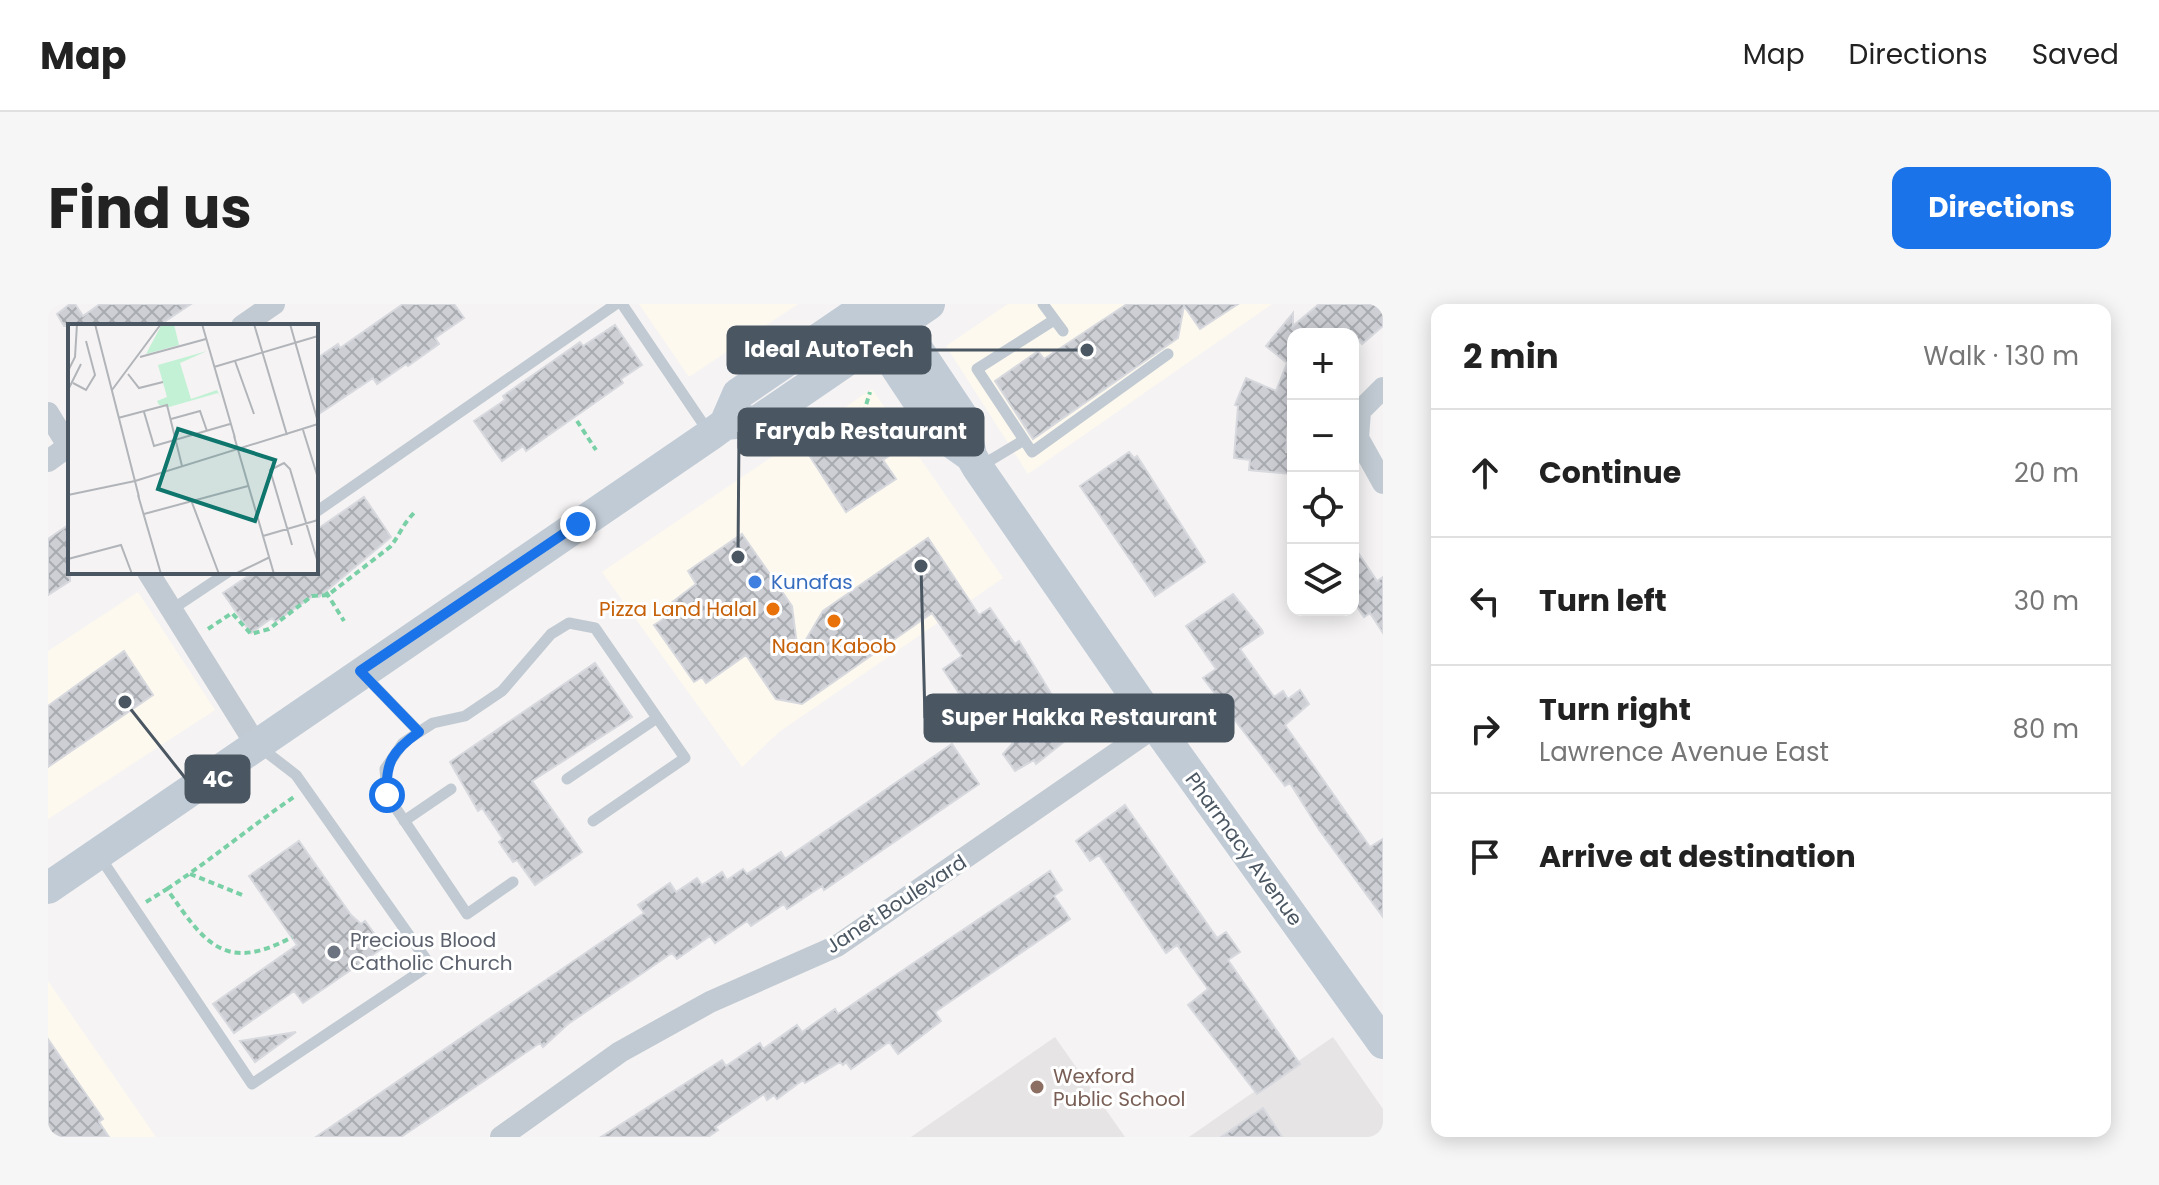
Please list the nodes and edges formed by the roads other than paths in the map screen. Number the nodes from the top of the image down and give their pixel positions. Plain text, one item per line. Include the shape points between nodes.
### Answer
1 (274, 304) edge
2 (619, 304) edge
3 (929, 304) edge
4 (1043, 304) edge
5 (875, 315) edge
6 (1054, 320) junction
7 (245, 324) edge
8 (1063, 331) dead end
9 (1168, 354) dead end
10 (1383, 388) edge
11 (48, 413) edge
12 (717, 429) junction
13 (1024, 440) junction
14 (68, 445) edge
15 (68, 448) edge
16 (48, 461) edge
17 (974, 462) junction
18 (1383, 483) edge
19 (318, 511) edge
20 (149, 574) edge
21 (225, 574) edge
22 (171, 610) junction
23 (360, 671) junction
24 (657, 718) junction
25 (1156, 726) junction
26 (419, 732) junction
27 (255, 743) junction
28 (567, 779) dead end
29 (451, 789) dead end
30 (404, 821) junction
31 (593, 821) dead end
32 (98, 853) junction
33 (513, 882) dead end
34 (48, 888) edge
35 (1383, 1043) edge
36 (501, 1137) edge

1 - 7 street
2 - 12 lane
2 - 19 lane
3 - 5 main road
4 - 6 lane
5 - 12 main road via 758,421
5 - 17 main road, Pharmacy Avenue via 941,435
6 - 8 lane
6 - 13 lane via 977,369
9 - 13 lane via 1032,452
10 - 18 street via 1360,411 1358,438
11 - 14 street
12 - 23 main road
13 - 17 lane
15 - 16 street
17 - 25 main road, Pharmacy Avenue
20 - 22 street
21 - 22 lane
22 - 27 street
23 - 26 lane
23 - 27 main road
24 - 26 lane via 595,628 569,623 551,634 502,691 465,716
24 - 28 lane
24 - 31 lane via 685,758
25 - 35 main road, Pharmacy Avenue
25 - 36 street, Janet Boulevard via 837,946 710,1002 620,1052
26 - 30 lane via 403,743 385,769 387,795
27 - 32 main road
27 - 32 lane via 296,775 430,965 252,1084
29 - 30 lane
30 - 33 lane via 467,914
32 - 34 main road

